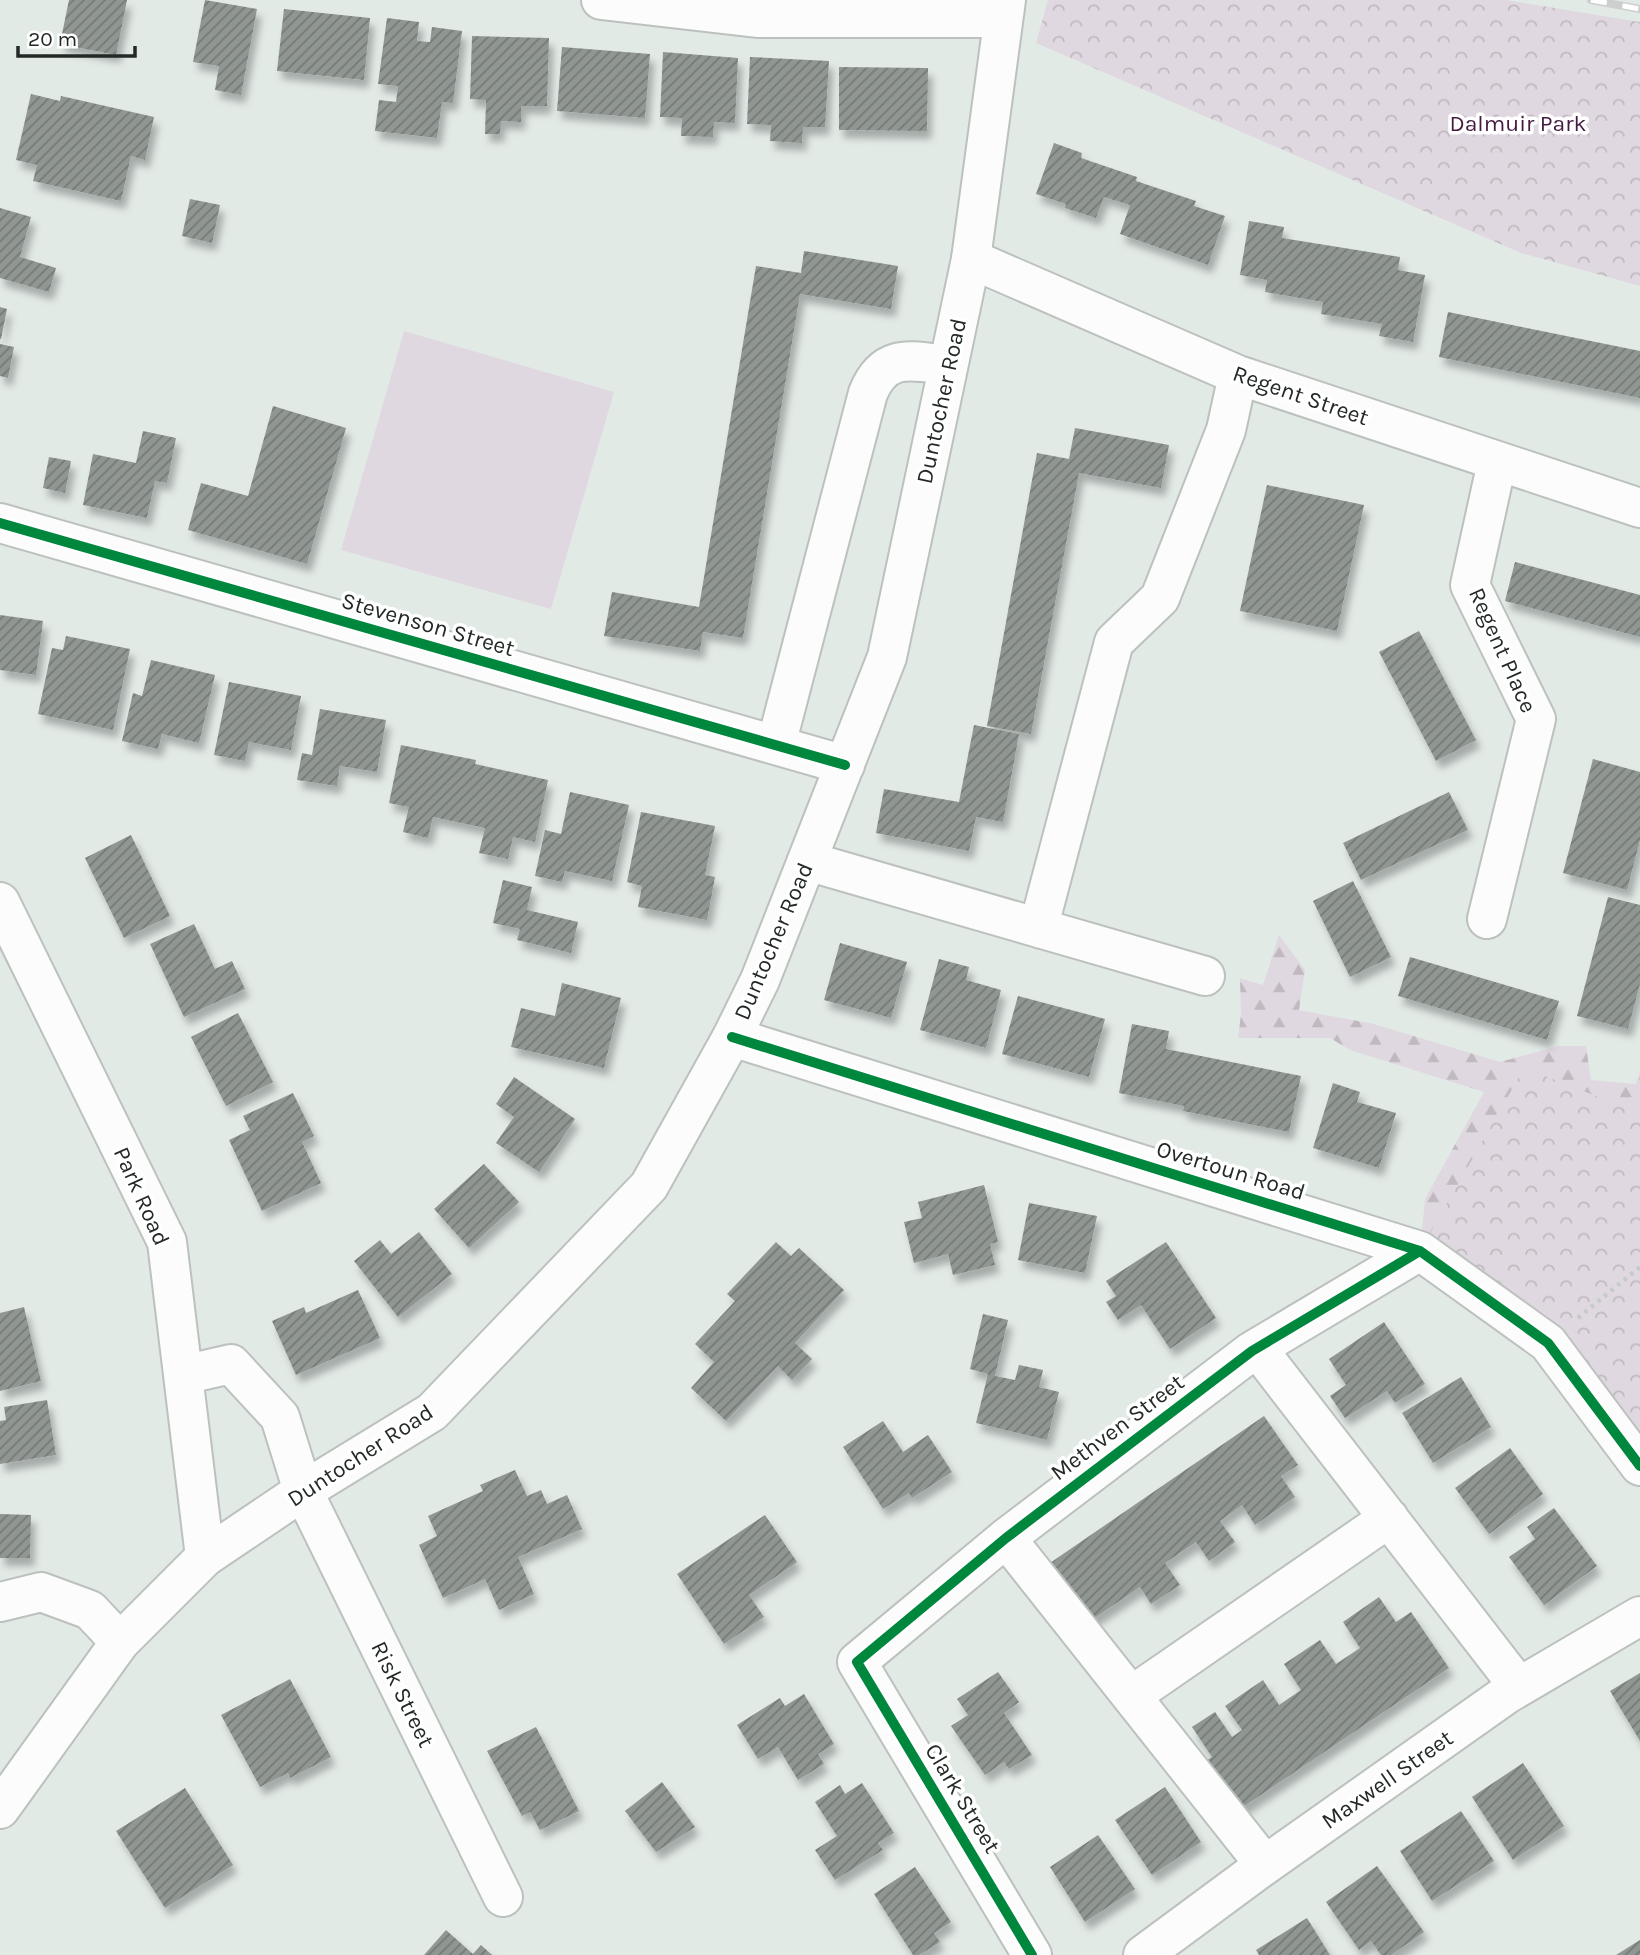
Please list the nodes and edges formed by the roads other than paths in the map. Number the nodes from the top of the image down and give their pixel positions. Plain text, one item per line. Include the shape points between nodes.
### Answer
1 (601, 0) edge
2 (1005, 9) edge
3 (971, 259) junction
4 (948, 365) junction
5 (1238, 375) junction
6 (1497, 462) junction
7 (1640, 508) edge
8 (0, 523) edge
9 (776, 745) junction
10 (845, 765) junction
11 (807, 861) junction
12 (0, 902) edge
13 (1487, 919) dead end
14 (1041, 929) junction
15 (1205, 976) dead end
16 (732, 1037) junction
17 (1420, 1251) junction
18 (1257, 1348) junction
19 (183, 1375) junction
20 (1640, 1466) edge
21 (303, 1490) junction
22 (1389, 1518) junction
23 (1006, 1538) junction
24 (205, 1557) junction
25 (0, 1602) edge
26 (1640, 1616) edge
27 (120, 1642) junction
28 (857, 1662) joint
29 (1519, 1687) junction
30 (1131, 1696) junction
31 (0, 1809) edge
32 (1265, 1865) junction
33 (503, 1897) dead end
34 (1032, 1955) edge
35 (1143, 1955) edge

1 - 2 street via 757,18
2 - 3 street, Duntocher Road
3 - 4 street, Duntocher Road
3 - 5 street, Regent Street
4 - 9 street via 891,363 873,380
4 - 10 street, Duntocher Road via 887,657
5 - 6 street, Regent Street
5 - 14 street via 1226,430 1160,598 1114,642
6 - 7 street, Regent Street
6 - 13 street, Regent Place via 1470,585 1536,719
8 - 9 street, Stevenson Street
9 - 10 street, Stevenson Street
10 - 11 street, Duntocher Road
11 - 14 street
11 - 16 street, Duntocher Road
12 - 19 street, Park Road via 167,1242
14 - 15 street
16 - 17 street, Overtoun Road
16 - 21 street, Duntocher Road via 649,1186 432,1412
17 - 18 street, Methven Street
17 - 20 street, Overtoun Road via 1548,1343
18 - 22 street
18 - 23 street, Methven Street
19 - 21 street, Risk Street via 231,1364 280,1416
19 - 24 street, Park Road
21 - 24 street, Duntocher Road
21 - 33 street, Risk Street
22 - 29 street
22 - 30 street
23 - 28 street, Methven Street
23 - 30 street
24 - 27 street, Duntocher Road
25 - 27 street via 41,1592 90,1610
26 - 29 street, Maxwell Street
27 - 31 street, Duntocher Road
28 - 34 street, Clark Street
29 - 32 street, Maxwell Street
30 - 32 street
32 - 35 street, Maxwell Street

